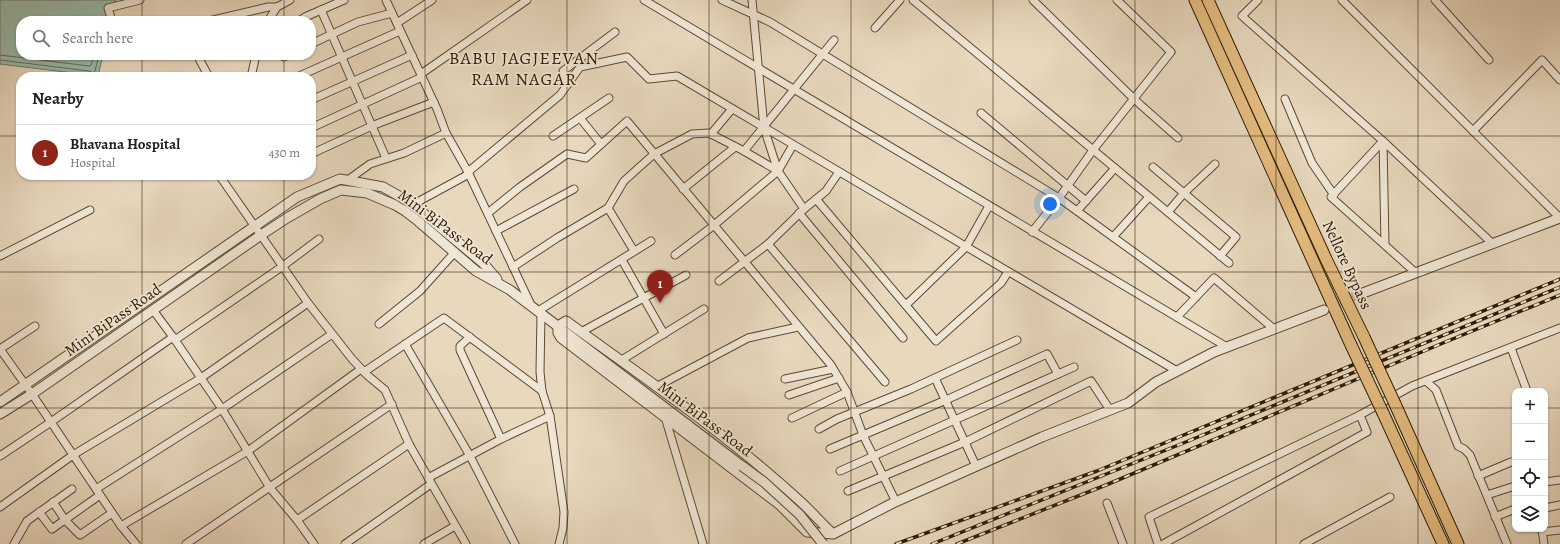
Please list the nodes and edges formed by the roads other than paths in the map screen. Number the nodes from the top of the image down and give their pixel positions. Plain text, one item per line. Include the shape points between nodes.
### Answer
1 (140, 0) edge
2 (290, 0) edge
3 (344, 0) edge
4 (432, 0) edge
5 (527, 0) edge
6 (644, 0) edge
7 (722, 0) edge
8 (752, 0) edge
9 (900, 0) edge
10 (913, 0) edge
11 (1033, 0) edge
12 (1117, 0) edge
13 (1195, 0) edge
14 (1208, 0) edge
15 (1258, 0) edge
16 (1342, 0) edge
17 (1435, 0) edge
18 (388, 1) edge
19 (280, 4) edge
20 (321, 10) junction
21 (392, 13) junction
22 (752, 14) junction
23 (110, 16) edge
24 (231, 16) edge
25 (272, 16) edge
26 (309, 16) edge
27 (397, 23) junction
28 (875, 28) dead end
29 (400, 31) junction
30 (615, 32) dead end
31 (332, 34) junction
32 (834, 40) dead end
33 (316, 42) edge
34 (822, 54) junction
35 (412, 55) junction
36 (342, 58) junction
37 (199, 60) edge
38 (255, 60) edge
39 (1489, 60) dead end
40 (759, 68) junction
41 (206, 72) edge
42 (252, 72) edge
43 (309, 72) edge
44 (421, 75) junction
45 (1560, 80) edge
46 (352, 82) junction
47 (568, 84) junction
48 (794, 89) junction
49 (316, 98) edge
50 (609, 98) dead end
51 (1134, 99) junction
52 (1285, 99) dead end
53 (434, 102) junction
54 (363, 103) junction
55 (732, 109) junction
56 (981, 113) dead end
57 (580, 118) junction
58 (373, 125) junction
59 (316, 126) edge
60 (764, 128) junction
61 (1473, 131) junction
62 (446, 133) junction
63 (711, 134) junction
64 (553, 136) dead end
65 (1178, 138) dead end
66 (1383, 141) junction
67 (601, 144) junction
68 (793, 145) junction
69 (735, 147) junction
70 (1093, 150) junction
71 (744, 151) junction
72 (316, 152) edge
73 (654, 154) junction
74 (386, 158) junction
75 (1214, 164) dead end
76 (1153, 167) dead end
77 (1115, 168) junction
78 (778, 171) junction
79 (839, 172) junction
80 (469, 173) junction
81 (222, 180) edge
82 (348, 180) junction
83 (1068, 186) junction
84 (574, 189) dead end
85 (683, 189) junction
86 (1184, 193) junction
87 (1334, 195) junction
88 (1149, 197) junction
89 (1059, 198) junction
90 (816, 199) junction
91 (1086, 201) junction
92 (412, 205) junction
93 (989, 206) junction
94 (608, 208) junction
95 (90, 210) dead end
96 (802, 211) junction
97 (1077, 211) junction
98 (1168, 212) junction
99 (488, 213) junction
100 (1560, 218) edge
101 (254, 225) junction
102 (713, 226) junction
103 (496, 231) junction
104 (1032, 232) junction
105 (261, 234) junction
106 (1113, 237) junction
107 (319, 239) dead end
108 (651, 241) dead end
109 (768, 244) junction
110 (1493, 244) junction
111 (1385, 245) junction
112 (966, 248) junction
113 (634, 251) junction
114 (455, 252) junction
115 (674, 255) dead end
116 (0, 256) edge
117 (1220, 256) junction
118 (622, 260) junction
119 (744, 262) junction
120 (1229, 263) dead end
121 (283, 266) junction
122 (513, 267) junction
123 (1008, 272) junction
124 (1416, 273) junction
125 (686, 275) dead end
126 (719, 281) dead end
127 (500, 283) junction
128 (1363, 293) tunnel mouth
129 (1196, 296) junction
130 (644, 298) junction
131 (308, 303) junction
132 (906, 305) junction
133 (704, 309) dead end
134 (153, 310) junction
135 (537, 310) junction
136 (1324, 310) tunnel mouth
137 (1176, 317) junction
138 (379, 324) dead end
139 (35, 326) dead end
140 (558, 326) junction
141 (798, 327) junction
142 (1560, 328) edge
143 (1274, 329) junction
144 (581, 332) junction
145 (332, 334) junction
146 (664, 334) junction
147 (470, 337) junction
148 (174, 338) junction
149 (902, 338) dead end
150 (1017, 340) dead end
151 (405, 344) junction
152 (1227, 347) junction
153 (1511, 348) junction
154 (0, 349) edge
155 (620, 361) junction
156 (1074, 367) dead end
157 (833, 369) junction
158 (363, 370) junction
159 (1177, 372) junction
160 (1058, 374) junction
161 (201, 378) junction
162 (839, 378) junction
163 (935, 378) junction
164 (785, 379) dead end
165 (1426, 381) junction
166 (885, 382) dead end
167 (26, 386) junction
168 (656, 387) junction
169 (1526, 388) edge
170 (542, 391) junction
171 (847, 392) junction
172 (32, 394) junction
173 (789, 395) dead end
174 (945, 401) junction
175 (0, 402) edge
176 (392, 404) junction
177 (222, 409) junction
178 (1110, 410) junction
179 (855, 412) junction
180 (0, 414) edge
181 (1360, 415) junction
182 (550, 416) junction
183 (665, 417) junction
184 (792, 418) dead end
185 (955, 420) junction
186 (51, 422) junction
187 (819, 429) dead end
188 (863, 435) junction
189 (501, 439) junction
190 (965, 442) junction
191 (409, 444) junction
192 (830, 449) dead end
193 (248, 451) junction
194 (73, 455) junction
195 (0, 456) edge
196 (470, 456) junction
197 (874, 456) junction
198 (1511, 462) dead end
199 (976, 466) junction
200 (840, 471) dead end
201 (884, 476) junction
202 (1478, 476) junction
203 (1560, 480) edge
204 (430, 481) junction
205 (1548, 482) edge
206 (1512, 487) edge
207 (270, 488) junction
208 (72, 489) dead end
209 (848, 491) dead end
210 (98, 492) junction
211 (1486, 495) junction
212 (1390, 497) dead end
213 (53, 502) junction
214 (896, 502) junction
215 (1106, 503) dead end
216 (1560, 505) edge
217 (0, 507) edge
218 (1548, 507) edge
219 (1512, 510) edge
220 (39, 512) junction
221 (112, 513) junction
222 (1495, 517) junction
223 (65, 520) junction
224 (298, 520) junction
225 (121, 526) junction
226 (455, 526) junction
227 (1548, 530) edge
228 (1560, 530) edge
229 (1542, 532) edge
230 (833, 534) junction
231 (14, 544) edge
232 (136, 544) edge
233 (186, 544) edge
234 (314, 544) edge
235 (345, 544) edge
236 (424, 544) edge
237 (466, 544) edge
238 (515, 544) edge
239 (559, 544) edge
240 (703, 544) edge
241 (823, 544) edge
242 (1123, 544) edge
243 (1158, 544) edge
244 (1163, 544) edge
245 (1304, 544) edge
246 (1443, 544) edge
247 (1458, 544) edge
248 (1507, 544) edge
249 (1544, 544) edge

1 - 23 street via 108,8
2 - 19 street
3 - 20 street
4 - 27 street
5 - 44 street
6 - 40 street
7 - 22 street
8 - 22 street
9 - 28 street
10 - 70 street
11 - 51 street
12 - 51 street via 1171,52
13 - 246 highway, Nellore Bypass, bridge
14 - 247 highway, Nellore Bypass, bridge
15 - 66 street via 1242,16
16 - 61 street
17 - 39 street
18 - 21 street
19 - 24 street
19 - 25 street
20 - 26 street
20 - 31 street
21 - 27 street
21 - 31 street via 358,22
22 - 34 street
22 - 40 street
27 - 29 street
29 - 35 street
29 - 36 street
30 - 47 street via 563,71
31 - 33 street
31 - 36 street
32 - 34 street
34 - 48 street
34 - 89 street
35 - 44 street
35 - 46 street
36 - 43 street
36 - 46 street
37 - 41 street
38 - 42 street
40 - 48 street
40 - 60 street
44 - 53 street
44 - 54 street
45 - 61 street via 1542,60
46 - 49 street
46 - 54 street
47 - 55 street via 580,68 627,57 649,79 677,76
47 - 80 street via 560,95
48 - 60 street
48 - 93 street
50 - 57 street
51 - 65 street
51 - 70 street
52 - 87 street via 1312,163
53 - 58 street
53 - 62 street
54 - 58 street
54 - 59 street
55 - 60 street
55 - 63 street
56 - 83 street
57 - 64 street
57 - 67 street
58 - 72 street
58 - 74 street
60 - 68 street
60 - 71 street
60 - 78 street
61 - 100 street
62 - 74 street via 404,153
62 - 80 street
63 - 69 street
63 - 73 street via 692,134
66 - 87 street
66 - 110 street
66 - 111 street
67 - 73 street via 627,121
67 - 99 street via 586,158 567,154
68 - 78 street
68 - 79 street
69 - 71 street
69 - 85 street
70 - 77 street
70 - 83 street
71 - 78 street
73 - 85 street
73 - 94 street via 624,181
74 - 82 street via 370,164
75 - 86 street
76 - 86 street
77 - 88 street
77 - 91 street
78 - 96 street
78 - 102 street
79 - 90 street via 826,191
79 - 112 street
80 - 92 street
80 - 99 street
81 - 101 street
82 - 92 street via 383,187
82 - 101 street via 340,179 297,197
83 - 89 street
83 - 91 street
84 - 103 street
85 - 102 street
86 - 98 street
86 - 117 street via 1236,237
87 - 111 street via 1331,197
88 - 98 street
88 - 106 street
89 - 97 street
89 - 104 street
90 - 96 street
90 - 132 street
91 - 97 street
92 - 127 street via 483,263
93 - 104 street
93 - 112 street
94 - 113 street
94 - 122 street
95 - 116 street
96 - 109 street
96 - 149 street
97 - 106 street
98 - 117 street
99 - 103 street
100 - 110 street
101 - 105 street
101 - 167 street
102 - 115 street
102 - 119 street
103 - 122 street
104 - 137 street
105 - 114 street, Mini BiPass Road via 320,199 341,190 368,193 395,205
105 - 121 street
105 - 134 street, Mini BiPass Road
106 - 129 street
107 - 121 street
108 - 113 street
109 - 119 street
109 - 166 street
110 - 124 street
111 - 124 street
112 - 123 street
112 - 132 street
113 - 118 street
114 - 127 street, Mini BiPass Road via 476,270
114 - 138 street via 420,290
117 - 120 street
118 - 130 street
118 - 135 street
119 - 126 street
119 - 141 street
121 - 131 street
121 - 148 street
122 - 135 street
123 - 132 street via 1001,283 936,341
123 - 159 street
124 - 128 street
125 - 130 street
127 - 135 street, Mini BiPass Road
129 - 137 street
129 - 143 street via 1214,278
130 - 144 street
130 - 146 street
131 - 145 street
131 - 161 street
133 - 146 street
134 - 148 street
134 - 172 street, Mini BiPass Road
135 - 140 street, Mini BiPass Road
135 - 170 street
136 - 143 street
137 - 152 street
139 - 154 street
140 - 144 street via 566,321
140 - 183 street via 558,333 562,338
140 - 241 street, Mini BiPass Road, bridge via 764,482 800,514
141 - 157 street
141 - 168 street via 748,338
142 - 153 street
143 - 152 street
144 - 155 street
145 - 158 street
145 - 177 street
146 - 155 street
147 - 151 street via 444,318
147 - 170 street
147 - 189 street via 460,346 460,350
148 - 161 street
148 - 186 street
150 - 163 street
151 - 158 street
151 - 196 street
152 - 159 street
153 - 165 street
153 - 169 street
154 - 167 street
155 - 168 street
156 - 160 street
157 - 162 street
157 - 164 street
158 - 176 street via 385,390
158 - 193 street
159 - 178 street via 1156,382 1128,403
160 - 174 street via 1047,354
160 - 185 street
161 - 177 street
161 - 194 street
162 - 171 street
162 - 173 street
163 - 174 street
163 - 179 street
165 - 181 street
165 - 202 street via 1436,390 1458,446 1470,455
167 - 172 street
167 - 175 street
168 - 230 street via 754,461
170 - 182 street
171 - 179 street
171 - 184 street
172 - 180 street, Mini BiPass Road
172 - 186 street
174 - 185 street
174 - 188 street
176 - 191 street
176 - 207 street
177 - 193 street
177 - 210 street
178 - 190 street via 1091,381
178 - 199 street
179 - 187 street
179 - 188 street
181 - 243 street via 1149,517
181 - 244 street via 1367,432
182 - 189 street
182 - 239 street via 564,512
183 - 230 street via 780,505 807,532
183 - 240 street
185 - 190 street
185 - 197 street
186 - 194 street
186 - 195 street
188 - 192 street
188 - 197 street
189 - 196 street
190 - 199 street
190 - 201 street
191 - 204 street
191 - 224 street
193 - 207 street
193 - 225 street
194 - 210 street
194 - 217 street
196 - 204 street
196 - 238 street
197 - 200 street
197 - 201 street
198 - 202 street
199 - 214 street
201 - 209 street
201 - 214 street
202 - 211 street
203 - 205 street
204 - 226 street
204 - 235 street
206 - 211 street
207 - 224 street
207 - 233 street
208 - 213 street
210 - 221 street
210 - 223 street
211 - 222 street
212 - 245 street
213 - 220 street
213 - 223 street
214 - 230 street
215 - 242 street
216 - 218 street
219 - 222 street
220 - 223 street via 52,530
220 - 231 street via 27,521
221 - 223 street via 80,536
221 - 225 street
222 - 248 street
224 - 234 street
225 - 232 street
226 - 236 street
226 - 237 street
227 - 228 street
229 - 249 street

